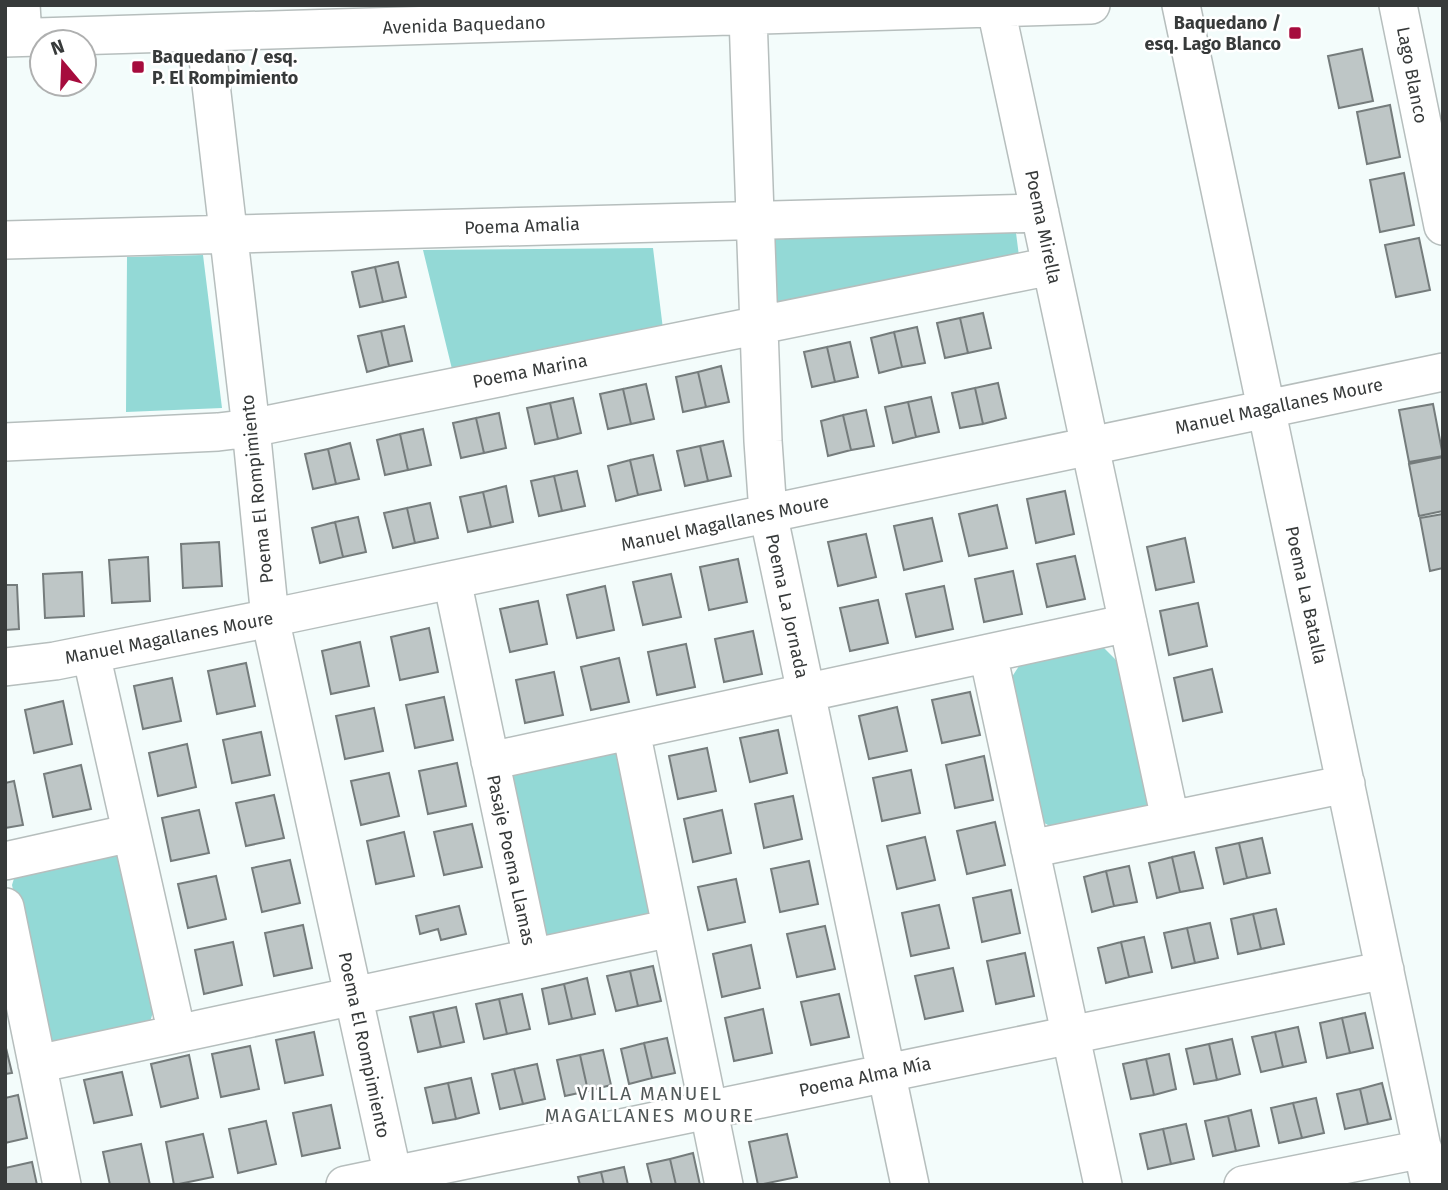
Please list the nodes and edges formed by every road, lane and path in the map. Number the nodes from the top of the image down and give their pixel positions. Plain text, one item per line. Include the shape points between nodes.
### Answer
1 (1091, 5) edge
2 (1181, 5) edge
3 (1398, 5) edge
4 (996, 9) junction
5 (419, 16) edge
6 (748, 16) junction
7 (221, 24) edge
8 (17, 27) edge
9 (1040, 213) junction
10 (755, 220) junction
11 (1443, 226) edge
12 (229, 234) junction
13 (5, 240) edge
14 (1051, 266) junction
15 (759, 325) junction
16 (1443, 372) edge
17 (1267, 409) junction
18 (251, 428) junction
19 (5, 442) edge
20 (1090, 446) junction
21 (768, 513) junction
22 (452, 580) junction
23 (270, 618) junction
24 (1128, 624) junction
25 (91, 654) junction
26 (988, 654) junction
27 (5, 667) edge
28 (806, 695) junction
29 (631, 731) junction
30 (490, 761) junction
31 (1346, 784) junction
32 (1170, 819) junction
33 (131, 833) junction
34 (1030, 849) junction
35 (5, 861) edge
36 (5, 907) edge
37 (671, 928) junction
38 (532, 958) junction
39 (1385, 970) junction
40 (353, 996) junction
41 (177, 1034) junction
42 (1070, 1035) junction
43 (37, 1064) junction
44 (886, 1073) junction
45 (708, 1110) junction
46 (1423, 1149) junction
47 (394, 1180) edge
48 (62, 1185) edge
49 (345, 1185) edge
50 (724, 1185) edge
51 (910, 1185) edge
52 (1103, 1185) edge
53 (1244, 1185) edge
54 (1430, 1185) edge

1 - 4 street, Avenida Baquedano
2 - 17 street, Poema La Batalla
3 - 11 street, Lago Blanco
4 - 6 street, Avenida Baquedano
4 - 9 street, Poema Mirella
5 - 6 street, Avenida Baquedano
5 - 7 street, Avenida Baquedano
6 - 10 street, Poema La Jornada
7 - 8 street, Avenida Baquedano
7 - 12 street, Poema El Rompimiento
9 - 10 street, Poema Amalia
9 - 14 street, Poema Mirella
10 - 12 street, Poema Amalia
10 - 15 street, Poema La Jornada
12 - 13 street, Poema Amalia
12 - 18 street, Poema El Rompimiento
14 - 15 street, Poema Marina
14 - 20 street, Poema Mirella
15 - 18 street, Poema Marina
15 - 21 street, Poema La Jornada
16 - 17 street, Manuel Magallanes Moure
17 - 20 street, Manuel Magallanes Moure
17 - 31 street, Poema La Batalla
18 - 19 street, Poema Marina
18 - 23 street, Poema El Rompimiento
20 - 21 street, Manuel Magallanes Moure
20 - 24 street, Poema Mirella
21 - 22 street, Manuel Magallanes Moure
21 - 28 street, Poema La Jornada
22 - 23 street, Manuel Magallanes Moure
22 - 30 street, Pasaje Poema Llamas
23 - 25 street, Manuel Magallanes Moure
23 - 40 street, Poema El Rompimiento
24 - 26 street, Pasaje Poema Llamas
24 - 32 street, Poema Mirella
25 - 27 street, Manuel Magallanes Moure
25 - 33 street
26 - 28 street, Pasaje Poema Llamas
26 - 34 street
28 - 29 street, Pasaje Poema Llamas
28 - 44 street, Poema La Jornada
29 - 30 street, Pasaje Poema Llamas
29 - 37 street
30 - 38 street, Pasaje Poema Llamas
31 - 32 street
31 - 39 street, Poema La Batalla
32 - 34 street
33 - 35 street
33 - 41 street
34 - 42 street
36 - 43 street
37 - 38 street, Pasaje Poema Llamas
37 - 45 street
38 - 40 street, Pasaje Poema Llamas
39 - 42 street, Poema Alma Mía
39 - 46 street, Poema La Batalla
40 - 41 street, Pasaje Poema Llamas
40 - 47 street, Poema El Rompimiento
41 - 43 street, Pasaje Poema Llamas
42 - 44 street, Poema Alma Mía
42 - 52 street
43 - 48 street
44 - 45 street, Poema Alma Mía
44 - 51 street, Poema La Jornada
45 - 47 street, Poema Alma Mía
45 - 50 street
46 - 53 street
46 - 54 street, Poema La Batalla
47 - 49 street, Poema Alma Mía

